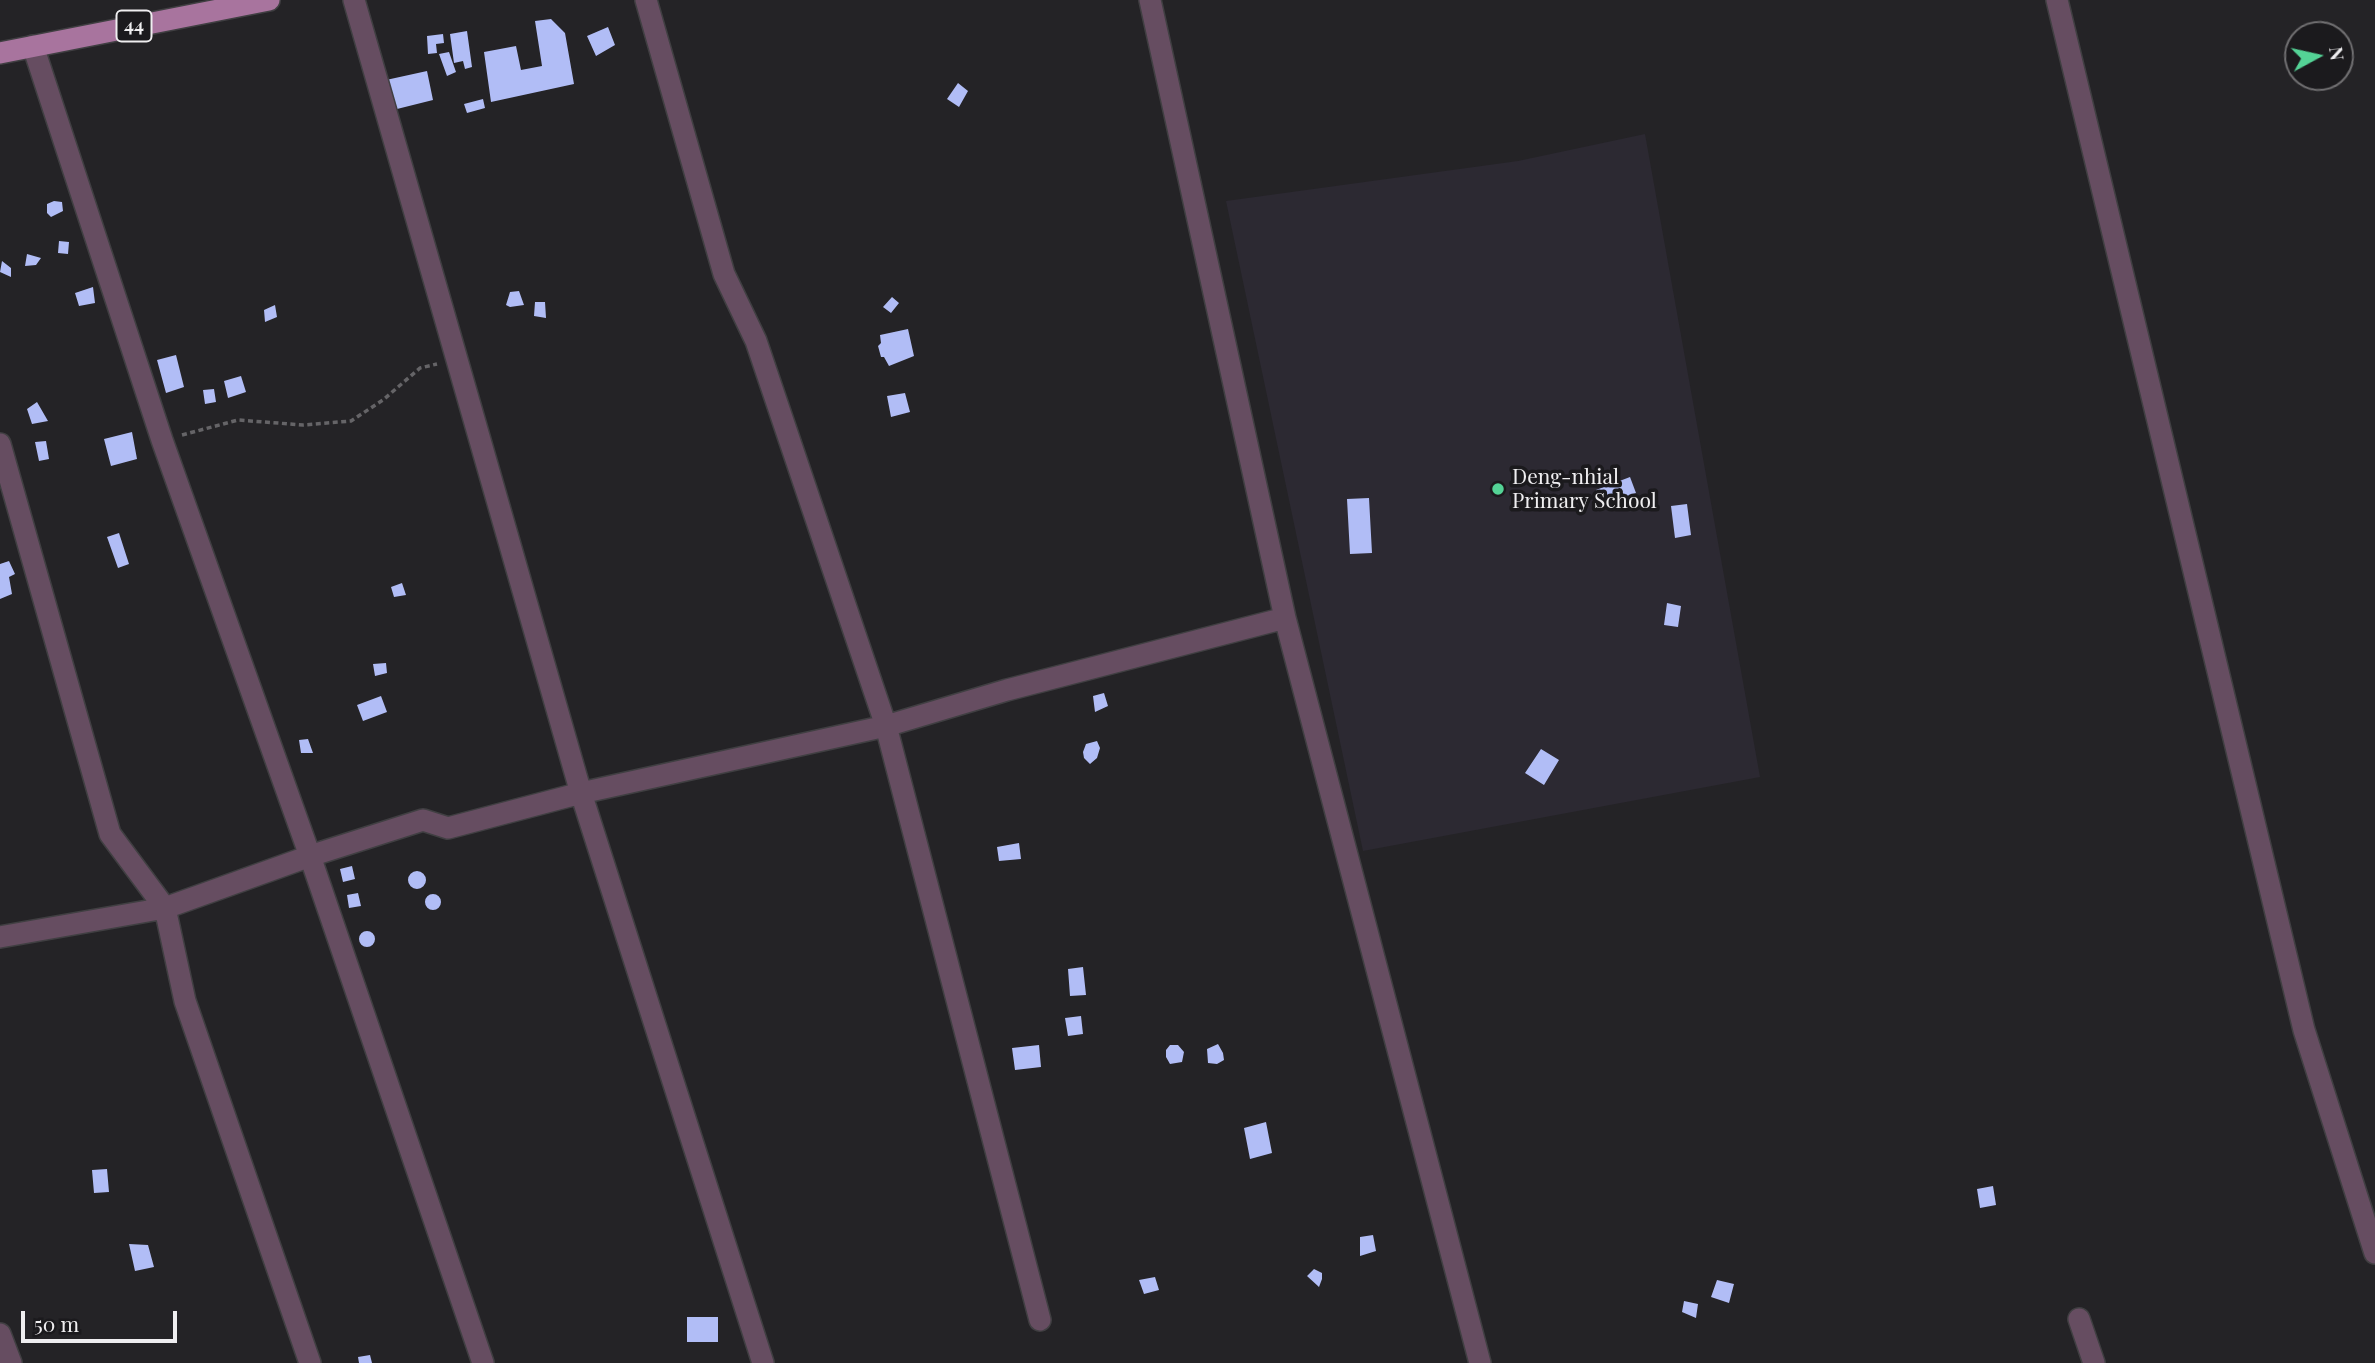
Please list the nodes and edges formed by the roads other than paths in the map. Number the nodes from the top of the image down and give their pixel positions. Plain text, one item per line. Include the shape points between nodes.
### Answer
1 (269, 0) edge
2 (354, 0) edge
3 (646, 0) edge
4 (1150, 0) edge
5 (2057, 0) edge
6 (33, 46) junction
7 (0, 53) edge
8 (0, 444) edge
9 (1285, 618) junction
10 (886, 726) junction
11 (581, 793) junction
12 (310, 856) junction
13 (165, 908) junction
14 (0, 937) edge
15 (2375, 1253) edge
16 (2079, 1319) dead end
17 (1040, 1320) dead end
18 (0, 1334) edge
19 (11, 1363) edge
20 (310, 1363) edge
21 (484, 1363) edge
22 (763, 1363) edge
23 (1480, 1363) edge
24 (2094, 1363) edge

1 - 6 main road, 44
2 - 11 street
3 - 10 street via 724,274 756,341
4 - 9 street
5 - 15 street via 2304,1030
6 - 7 main road, 44
6 - 12 street via 162,440
8 - 13 street via 110,834
9 - 10 street
9 - 23 street
10 - 11 street
10 - 17 street
11 - 12 street via 448,828 423,820
11 - 22 street
12 - 13 street
12 - 21 street
13 - 14 street
13 - 20 street via 186,1001
16 - 24 street
18 - 19 street

